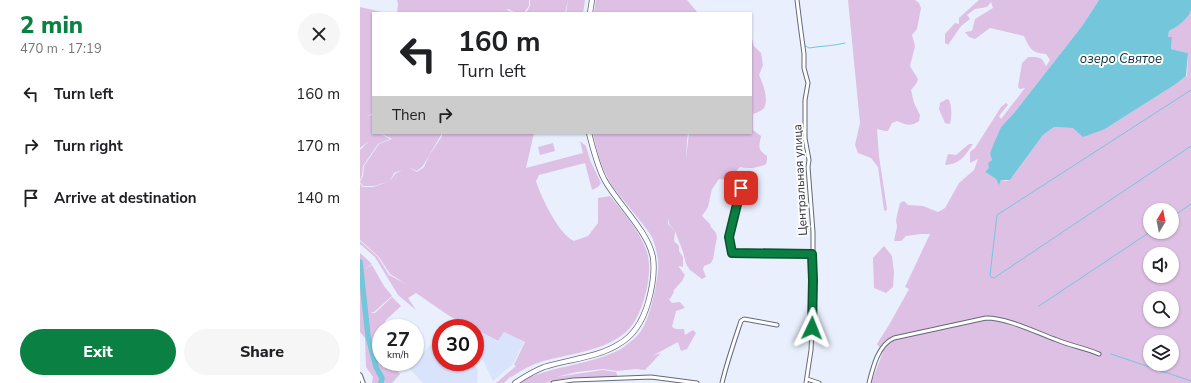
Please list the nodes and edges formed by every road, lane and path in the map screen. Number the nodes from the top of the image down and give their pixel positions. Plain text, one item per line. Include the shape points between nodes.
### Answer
1 (592, 0) edge
2 (797, 0) edge
3 (590, 12) edge
4 (589, 134) edge
5 (741, 188) dead end
6 (812, 254) junction
7 (776, 325) dead end
8 (1099, 354) dead end
9 (360, 375) edge
10 (806, 381) edge
11 (363, 383) edge
12 (515, 383) edge
13 (553, 383) edge
14 (697, 383) edge
15 (722, 383) edge
16 (819, 383) edge
17 (869, 383) edge

1 - 3 main road
2 - 6 street, Центральная улица via 808,83 805,100 805,138 809,160
4 - 12 main road via 603,177 644,236 652,252 654,274 647,307 636,330 618,345 594,355 543,368
5 - 6 street via 729,237 732,253
6 - 10 street, Центральная улица via 813,312
7 - 15 street via 744,319 741,321
8 - 17 street via 1017,325 986,318 889,340 881,348
9 - 11 street
10 - 16 street
13 - 14 street via 651,377

